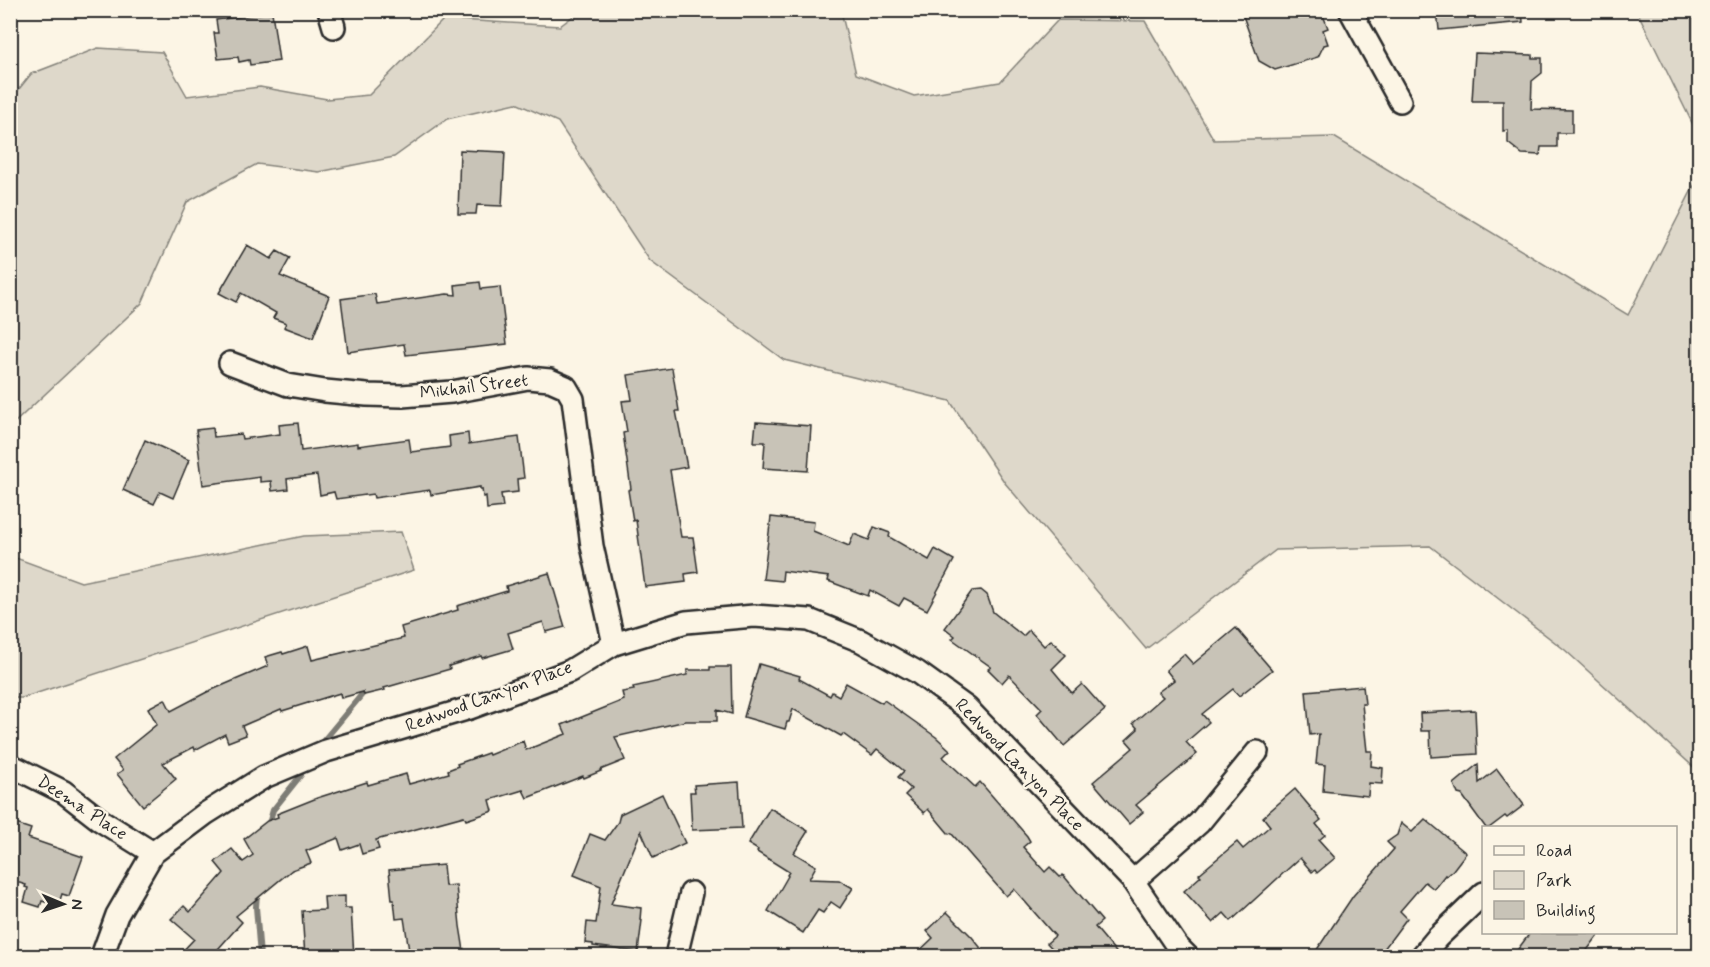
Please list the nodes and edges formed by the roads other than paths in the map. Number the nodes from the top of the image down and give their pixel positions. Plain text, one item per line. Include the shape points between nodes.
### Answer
1 (1350, 10) edge
2 (1400, 101) dead end
3 (230, 363) dead end
4 (614, 644) junction
5 (1257, 752) dead end
6 (10, 765) edge
7 (153, 854) junction
8 (1133, 881) junction
9 (691, 894) dead end
10 (1482, 895) edge
11 (102, 957) edge
12 (676, 957) edge
13 (1187, 957) edge
14 (1422, 957) edge

1 - 2 street
3 - 4 street, Mikhail Street via 288,385 367,395 442,393 528,378 550,380 566,387 573,399 592,546
4 - 7 street, Redwood Canyon Place via 559,675 470,708 326,751 264,777 205,814
4 - 8 street, Redwood Canyon Place via 686,622 754,616 808,620 861,641 916,672 967,708
5 - 8 street via 1199,823
6 - 7 street, Deema Place via 64,792
7 - 11 street, Redwood Canyon Place via 117,915
8 - 13 street, Redwood Canyon Place
9 - 12 street
10 - 14 street

